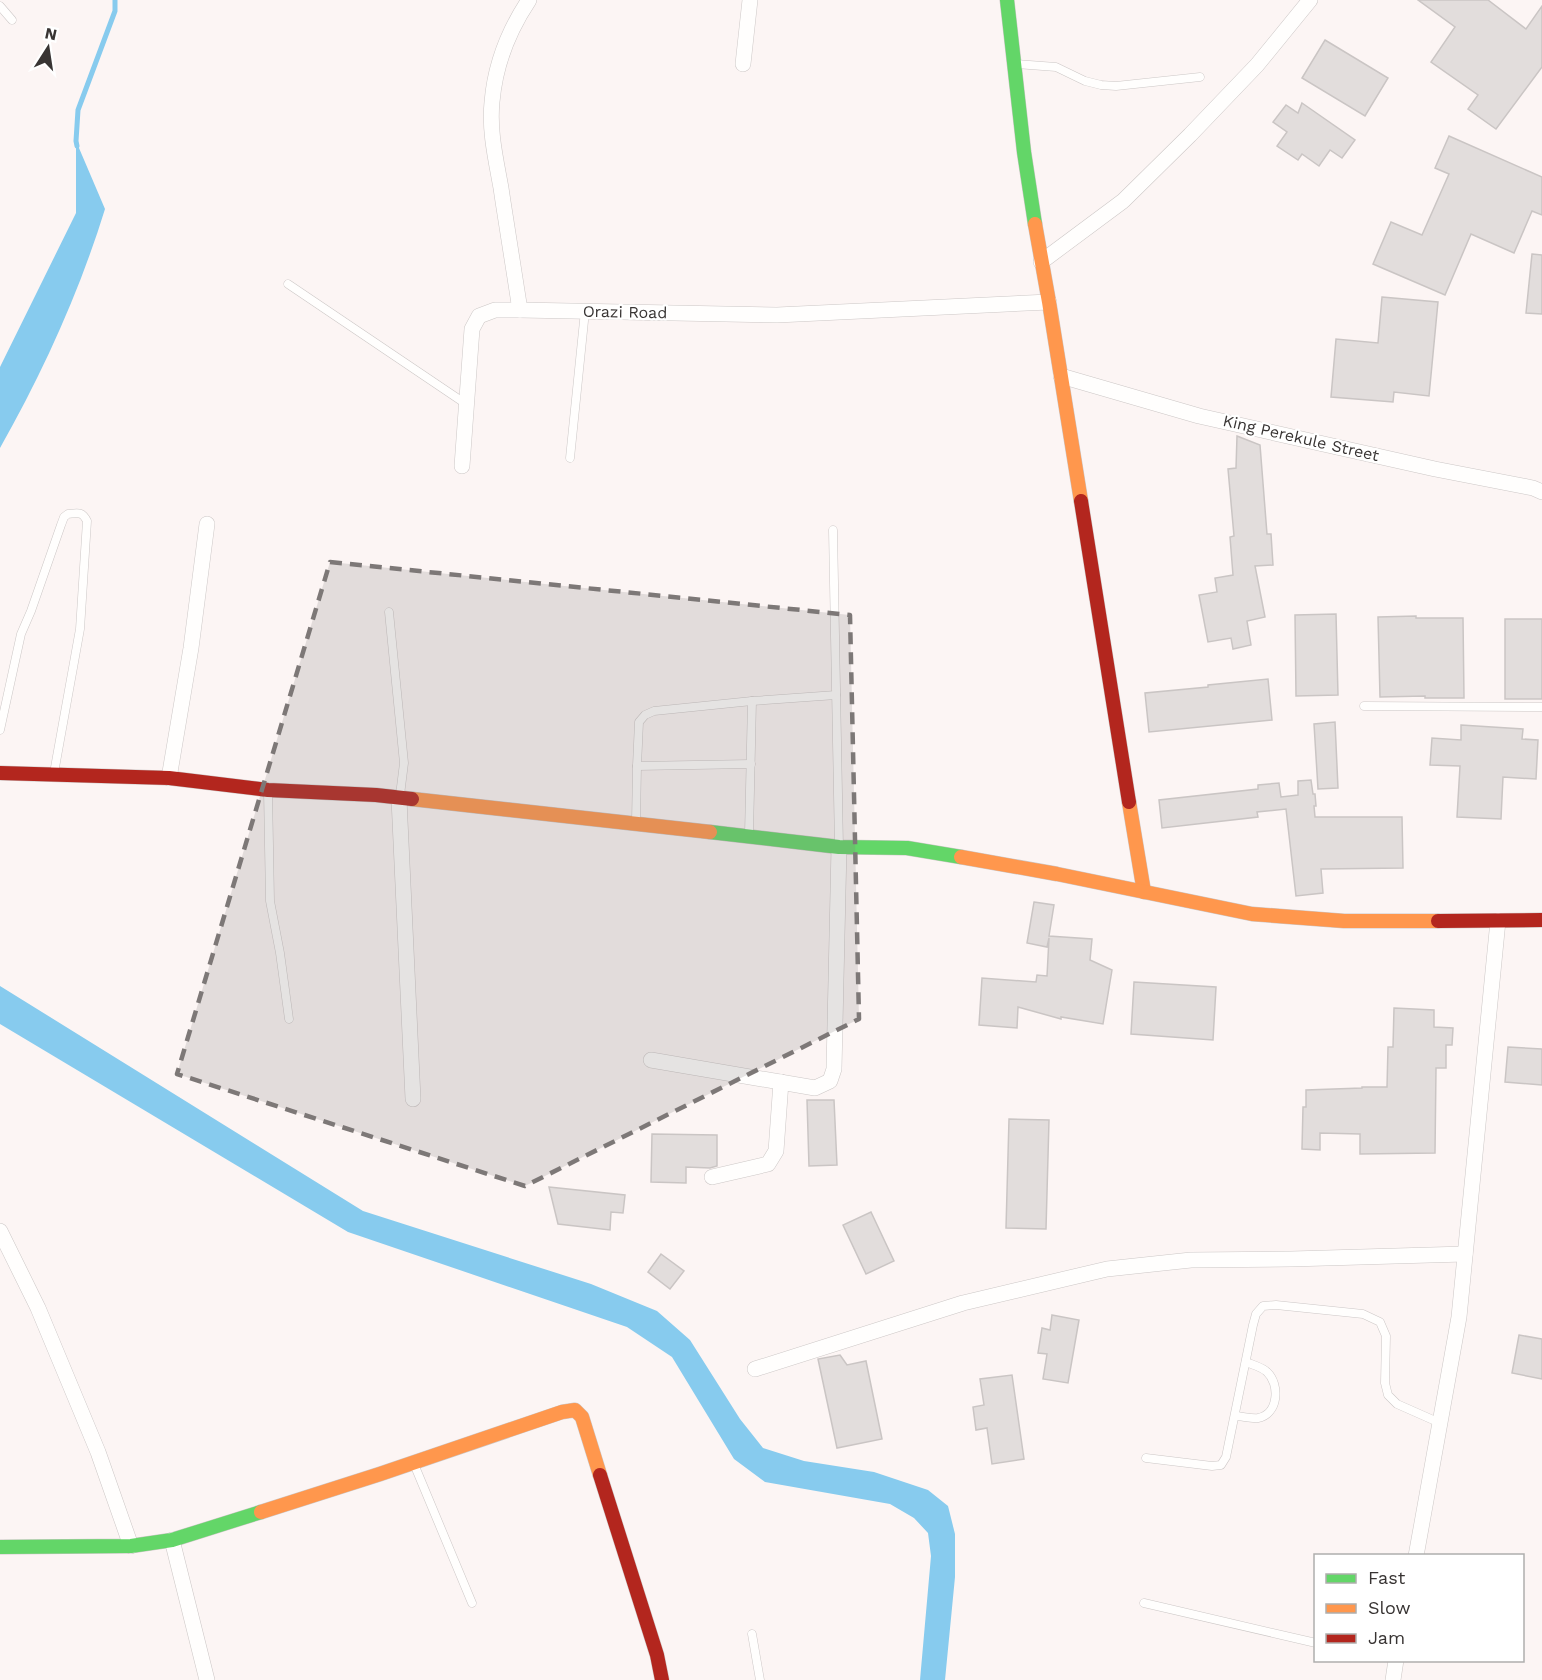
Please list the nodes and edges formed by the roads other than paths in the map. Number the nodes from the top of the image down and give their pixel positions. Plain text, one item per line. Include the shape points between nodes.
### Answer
1 (529, 0) edge
2 (750, 0) edge
3 (1007, 0) edge
4 (1311, 0) edge
5 (0, 6) edge
6 (12, 20) dead end
7 (1014, 63) junction
8 (743, 64) dead end
9 (1200, 77) dead end
10 (1041, 262) junction
11 (288, 284) dead end
12 (1049, 302) junction
13 (520, 310) junction
14 (585, 311) junction
15 (1061, 376) junction
16 (466, 404) junction
17 (570, 458) dead end
18 (462, 466) dead end
19 (1542, 492) edge
20 (207, 524) dead end
21 (833, 530) dead end
22 (389, 612) dead end
23 (836, 695) junction
24 (752, 701) junction
25 (1364, 706) dead end
26 (1542, 707) edge
27 (0, 730) edge
28 (751, 764) junction
29 (637, 766) junction
30 (0, 773) edge
31 (54, 774) junction
32 (169, 778) junction
33 (268, 790) junction
34 (399, 798) junction
35 (636, 824) junction
36 (749, 837) junction
37 (839, 847) junction
38 (1144, 892) junction
39 (1542, 920) edge
40 (1498, 921) junction
41 (288, 1019) dead end
42 (651, 1060) dead end
43 (781, 1082) junction
44 (412, 1100) dead end
45 (712, 1177) dead end
46 (0, 1231) edge
47 (1465, 1254) junction
48 (7, 1259) edge
49 (1246, 1362) junction
50 (755, 1369) dead end
51 (1235, 1416) junction
52 (1440, 1423) junction
53 (1146, 1458) dead end
54 (414, 1462) junction
55 (172, 1540) junction
56 (131, 1546) junction
57 (0, 1547) edge
58 (1416, 1554) edge
59 (472, 1603) dead end
60 (1144, 1603) dead end
61 (752, 1634) dead end
62 (1314, 1643) edge
63 (1395, 1662) edge
64 (207, 1680) edge
65 (662, 1680) edge
66 (760, 1680) edge
67 (1393, 1680) edge

1 - 13 street via 508,38 496,74 492,104 492,137
2 - 8 street
3 - 7 street
4 - 10 street via 1257,65 1173,152 1122,201
5 - 6 lane
7 - 9 lane via 1056,67 1108,86
7 - 10 street
10 - 12 street
11 - 16 lane
12 - 14 street, Orazi Road via 777,315
12 - 15 street
13 - 14 street, Orazi Road
13 - 16 street, Orazi Road via 495,310 479,316 472,329
14 - 17 lane
15 - 19 street, King Perekule Street via 1198,416
15 - 38 street
16 - 18 street
20 - 32 street
21 - 23 lane
22 - 34 lane via 404,763
23 - 24 lane
23 - 37 lane
24 - 28 lane
24 - 29 lane via 645,715 639,722
25 - 26 lane
27 - 31 lane via 21,634 61,525 68,514 84,515 87,521 81,629
28 - 29 lane
28 - 36 lane
29 - 35 lane
30 - 31 street
31 - 32 street
32 - 33 street
33 - 34 street
33 - 41 lane via 270,901
34 - 35 street
34 - 44 street
35 - 36 street
36 - 37 street
37 - 38 street via 908,848
37 - 43 street via 834,1069 830,1081 815,1088
38 - 40 street via 1252,914 1344,921
39 - 40 street
40 - 47 street
42 - 43 street
43 - 45 street via 776,1151 768,1164
46 - 48 street
47 - 50 street via 1191,1260 1107,1269 963,1303
47 - 52 street via 1459,1317
48 - 56 street via 38,1308 98,1452
49 - 51 lane
49 - 51 lane via 1265,1369 1271,1376 1275,1400 1271,1411 1259,1418
49 - 52 lane via 1257,1314 1263,1306 1363,1314 1380,1322 1386,1336 1388,1395 1397,1404
51 - 53 lane via 1221,1465
52 - 58 street
54 - 55 street
54 - 59 lane
54 - 65 street via 562,1412 574,1410 582,1417
55 - 56 street
55 - 64 street
56 - 57 street
60 - 62 lane
61 - 66 lane
63 - 67 street

